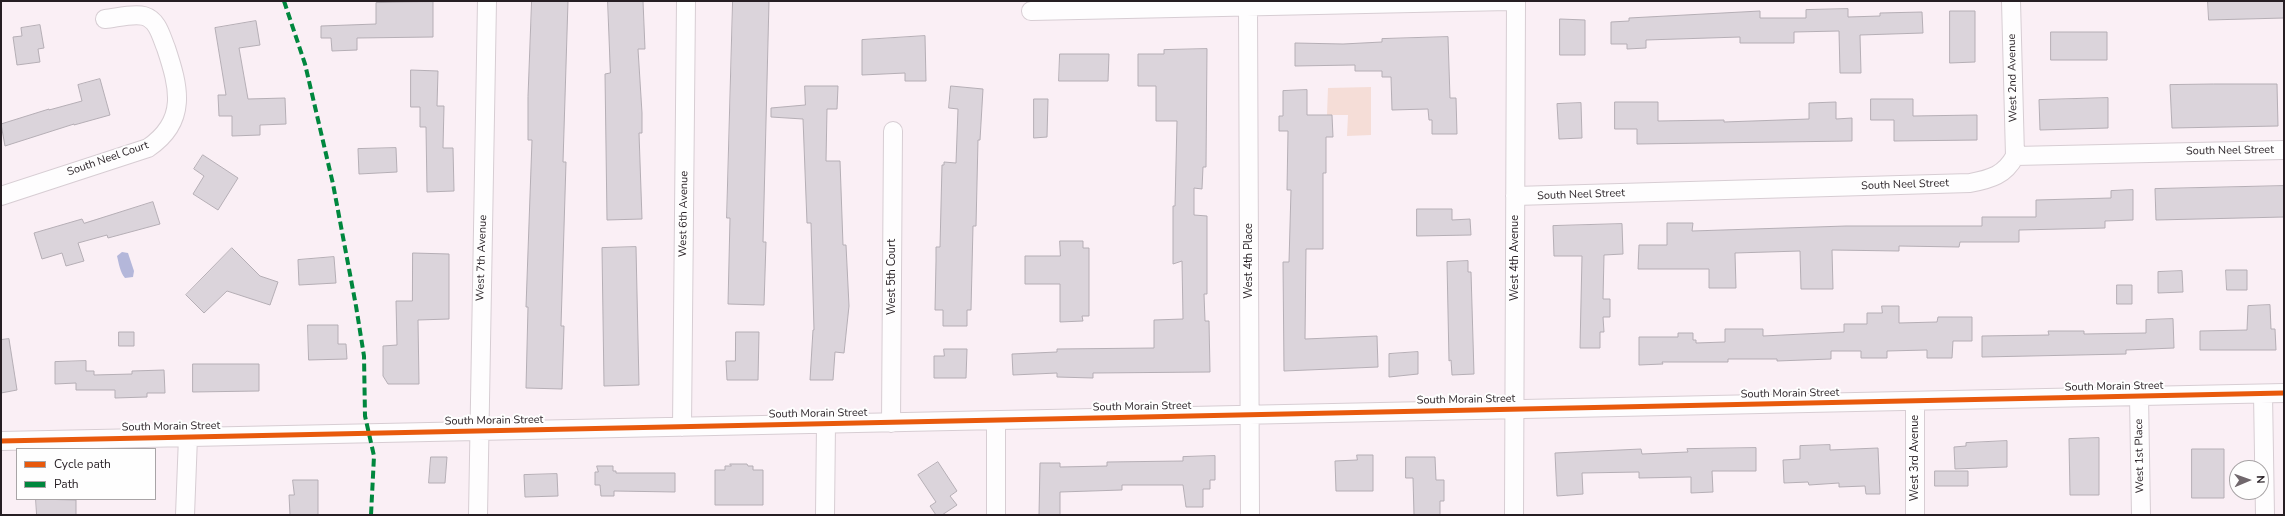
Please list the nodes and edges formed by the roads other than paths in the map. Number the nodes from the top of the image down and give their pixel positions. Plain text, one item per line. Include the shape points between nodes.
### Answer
1 (486, 1) edge
2 (686, 1) edge
3 (1509, 1) edge
4 (1516, 1) edge
5 (2011, 1) edge
6 (1248, 6) junction
7 (1031, 11) dead end
8 (105, 19) dead end
9 (893, 131) dead end
10 (2284, 150) edge
11 (2015, 156) junction
12 (1, 196) edge
13 (1515, 196) junction
14 (2284, 393) edge
15 (2263, 394) junction
16 (2139, 396) junction
17 (1915, 402) junction
18 (1515, 409) junction
19 (1249, 414) junction
20 (996, 420) junction
21 (891, 423) junction
22 (826, 424) junction
23 (682, 427) junction
24 (479, 431) junction
25 (188, 437) junction
26 (1, 441) edge
27 (185, 515) edge
28 (478, 515) edge
29 (825, 515) edge
30 (996, 515) edge
31 (1250, 515) edge
32 (1514, 515) edge
33 (1915, 515) edge
34 (2141, 515) edge
35 (2264, 515) edge

1 - 24 street, West 7th Avenue
2 - 23 street, West 6th Avenue
3 - 6 street
4 - 13 street, West 4th Avenue
5 - 11 street, West 2nd Avenue
6 - 7 street
6 - 19 street, West 4th Place
8 - 12 street, South Neel Court via 144,16 154,21 160,31 176,76 178,91 178,103 167,129 161,139 148,148
9 - 21 street, West 5th Court
10 - 11 street, South Neel Street
11 - 13 street, South Neel Street via 2004,172 1970,183
13 - 18 street, West 4th Avenue
14 - 15 street, South Morain Street
15 - 16 street, South Morain Street
15 - 35 street
16 - 17 street, South Morain Street
16 - 34 street, West 1st Place
17 - 18 street, South Morain Street
17 - 33 street, West 3rd Avenue
18 - 19 street, South Morain Street
18 - 32 street, West 4th Avenue
19 - 20 street, South Morain Street
19 - 31 street, West 4th Place
20 - 21 street, South Morain Street
20 - 30 street
21 - 22 street, South Morain Street
22 - 23 street, South Morain Street
22 - 29 street
23 - 24 street, South Morain Street
24 - 25 street, South Morain Street
24 - 28 street, West 7th Avenue
25 - 26 street, South Morain Street
25 - 27 street

